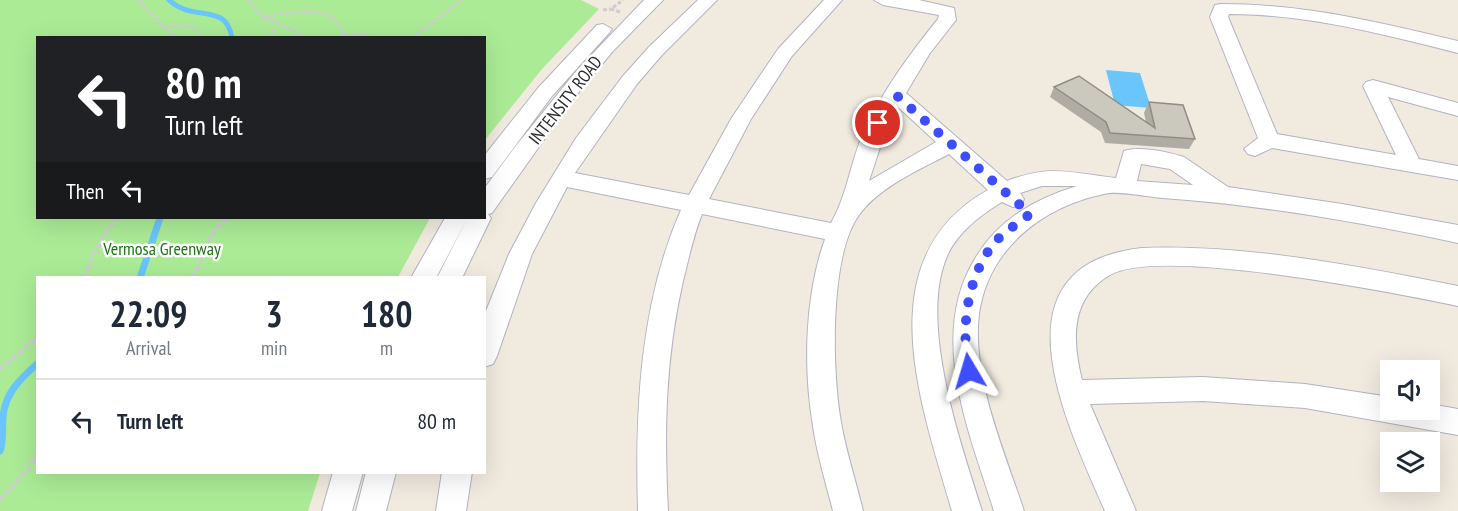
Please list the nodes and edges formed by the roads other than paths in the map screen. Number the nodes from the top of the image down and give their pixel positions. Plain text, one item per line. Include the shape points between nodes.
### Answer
1 (708, 0) edge
2 (833, 0) edge
3 (883, 0) edge
4 (1315, 0) edge
5 (629, 4) edge
6 (1458, 31) edge
7 (1458, 47) edge
8 (896, 95) junction
9 (1458, 110) edge
10 (950, 144) junction
11 (1410, 162) junction
12 (486, 169) edge
13 (1458, 173) edge
14 (562, 178) junction
15 (1115, 186) junction
16 (1002, 190) junction
17 (1223, 195) junction
18 (486, 204) edge
19 (695, 204) junction
20 (851, 209) junction
21 (1030, 214) junction
22 (455, 219) edge
23 (478, 219) edge
24 (837, 233) junction
25 (1458, 234) edge
26 (424, 276) edge
27 (450, 276) edge
28 (1458, 296) edge
29 (928, 346) junction
30 (965, 350) junction
31 (486, 351) edge
32 (1073, 392) junction
33 (1380, 407) edge
34 (1440, 419) edge
35 (1458, 423) edge
36 (347, 474) edge
37 (380, 474) edge
38 (457, 474) edge
39 (337, 511) edge
40 (371, 511) edge
41 (451, 511) edge
42 (653, 511) edge
43 (848, 511) edge
44 (966, 511) edge
45 (1009, 511) edge
46 (1121, 511) edge

1 - 14 street via 688,16 620,93
2 - 19 street via 779,62 741,118
3 - 8 street via 948,12 947,20 921,51
4 - 6 street via 1399,15
5 - 12 street, INTENSITY ROAD via 546,92
5 - 18 street, INTENSITY ROAD via 610,42
7 - 11 street via 1345,20 1271,9 1221,9 1219,17 1262,144
8 - 10 street
8 - 20 street via 867,150
9 - 11 street via 1364,81
10 - 16 street
10 - 20 street via 896,174
11 - 13 street
14 - 19 street
14 - 31 street via 527,241
15 - 16 street via 1066,178 1033,180
15 - 17 street
15 - 17 street via 1132,156 1176,162
15 - 21 street
16 - 21 street
16 - 29 street via 950,232 933,260 926,304
17 - 25 street via 1340,210
19 - 24 street
19 - 42 street via 675,261 660,327 650,430
20 - 24 street
21 - 30 street via 992,246 967,297
22 - 26 street
23 - 27 street
24 - 43 street via 822,338 825,414
28 - 32 street via 1385,281 1230,261 1140,258 1111,263 1090,275 1074,294 1064,317 1062,351
29 - 30 street
29 - 44 street via 942,430
30 - 45 street via 977,412
32 - 33 street via 1203,389 1305,396
32 - 46 street
34 - 35 street
36 - 39 street
37 - 40 street
38 - 41 street

